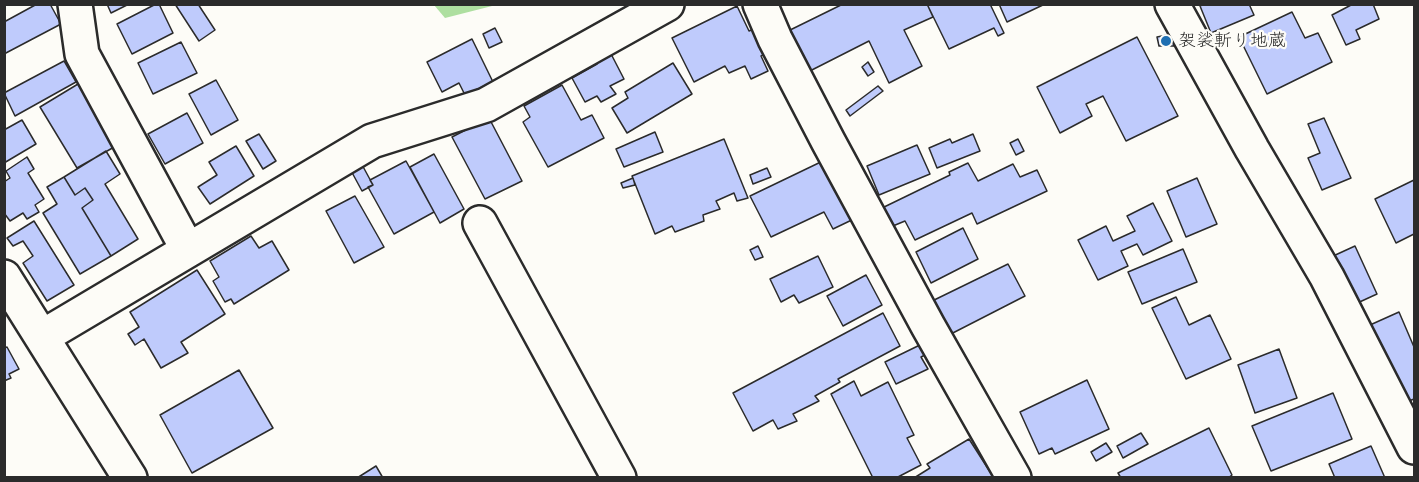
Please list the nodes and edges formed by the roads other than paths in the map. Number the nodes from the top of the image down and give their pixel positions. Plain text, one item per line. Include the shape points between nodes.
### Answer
1 (75, 4) edge
2 (667, 4) edge
3 (760, 4) edge
4 (1172, 4) edge
5 (480, 223) dead end
6 (189, 250) junction
7 (4, 277) edge
8 (42, 337) junction
9 (1414, 447) edge
10 (130, 477) edge
11 (619, 477) edge
12 (1014, 477) edge

1 - 6 street via 82,54
2 - 6 street via 486,105 372,141
3 - 12 street via 828,141
4 - 9 street via 1327,277
5 - 11 street
6 - 8 street
7 - 8 street
8 - 10 street

